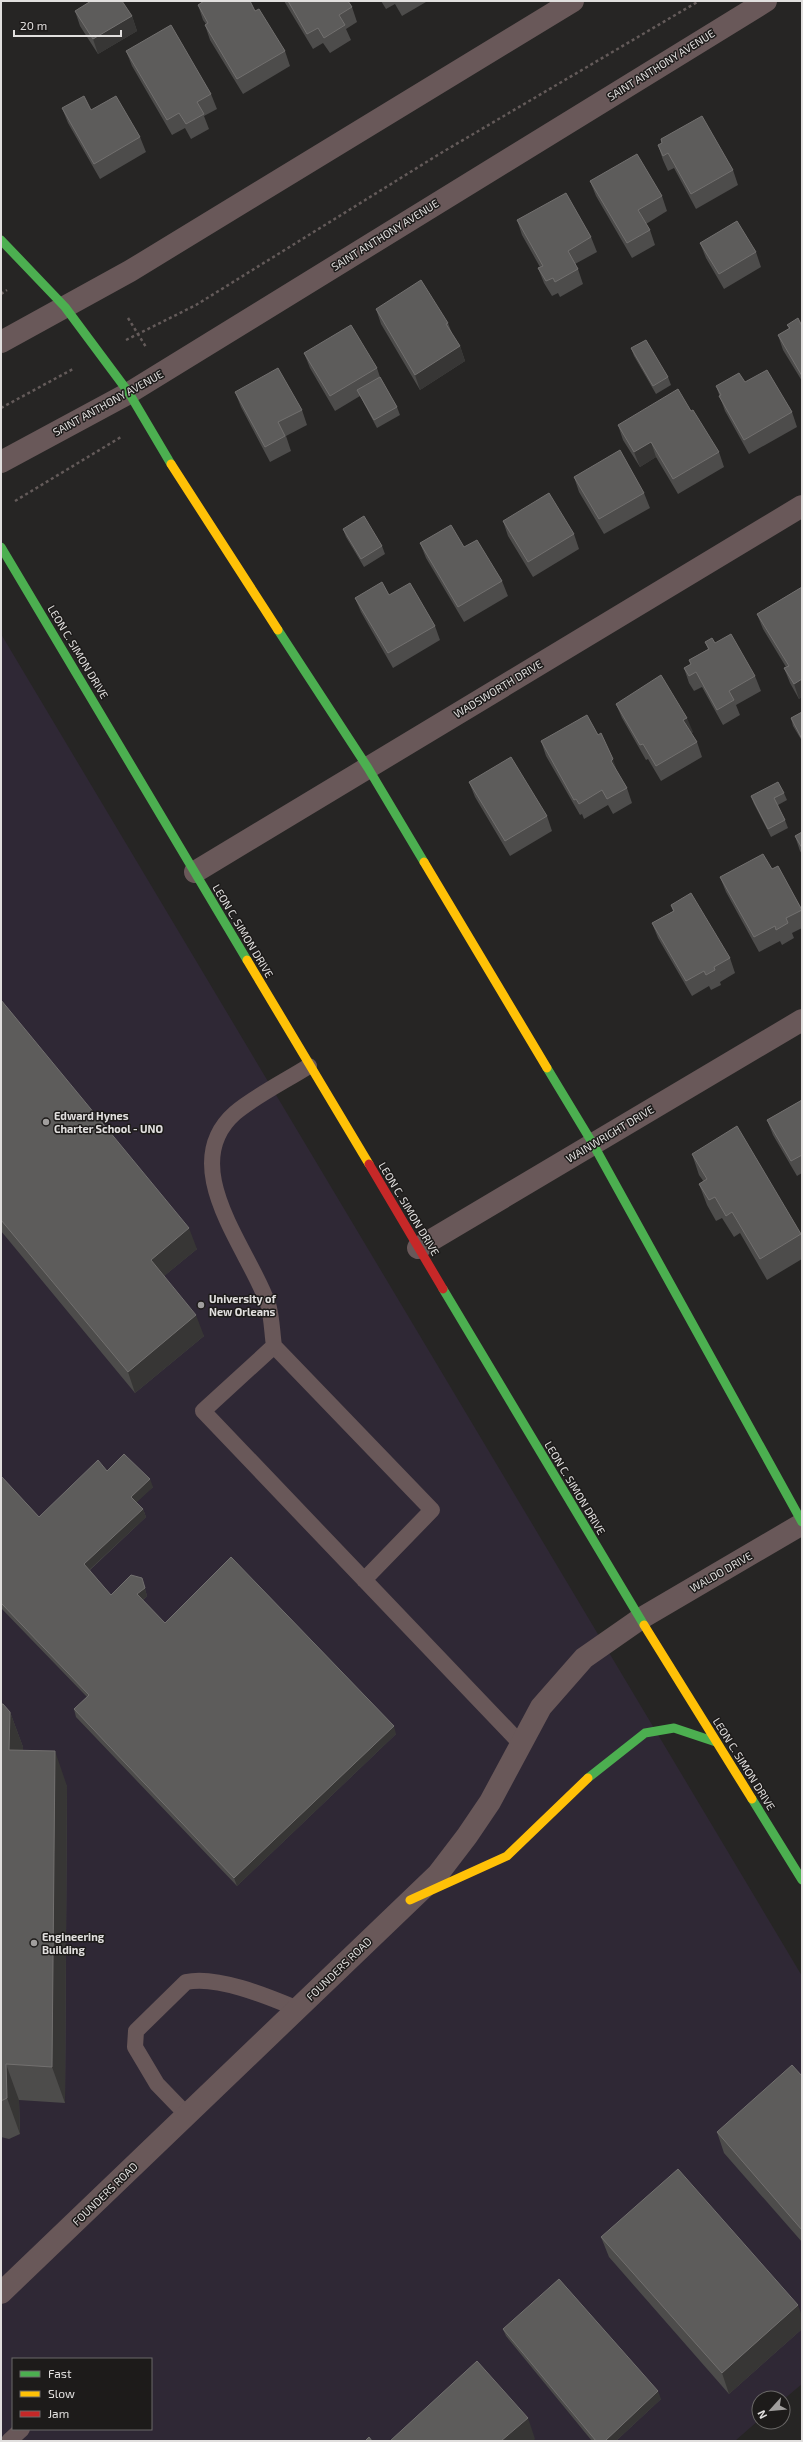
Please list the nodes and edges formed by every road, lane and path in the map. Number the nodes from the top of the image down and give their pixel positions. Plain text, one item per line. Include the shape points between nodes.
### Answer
1 (573, 1) edge
2 (699, 1) edge
3 (766, 1) edge
4 (1, 240) edge
5 (9, 290) dead end
6 (1, 294) edge
7 (65, 307) junction
8 (128, 318) dead end
9 (138, 334) junction
10 (1, 342) edge
11 (150, 353) dead end
12 (100, 354) junction
13 (128, 393) junction
14 (1, 408) edge
15 (121, 437) dead end
16 (1, 462) edge
17 (15, 501) dead end
18 (802, 506) edge
19 (1, 548) edge
20 (368, 768) junction
21 (195, 872) junction
22 (802, 1020) edge
23 (309, 1066) junction
24 (593, 1144) junction
25 (418, 1248) junction
26 (274, 1346) junction
27 (802, 1523) edge
28 (364, 1580) junction
29 (640, 1619) junction
30 (716, 1742) junction
31 (520, 1743) junction
32 (802, 1880) edge
33 (410, 1900) junction
34 (298, 2009) junction
35 (187, 2115) junction
36 (1, 2292) edge
37 (21, 2430) edge
38 (1, 2437) edge
39 (4, 2441) edge
40 (9, 2441) edge

1 - 7 street via 130,271
2 - 9 path via 441,153 196,305
3 - 13 street, SAINT ANTHONY AVENUE
4 - 7 main road
5 - 6 path
7 - 10 street
7 - 12 main road
8 - 9 path
9 - 11 path
9 - 12 path
12 - 13 main road
12 - 14 path
13 - 16 street, SAINT ANTHONY AVENUE
13 - 20 main road via 194,502
15 - 17 path
18 - 20 street, WADSWORTH DRIVE
19 - 21 main road, LEON C. SIMON DRIVE
20 - 21 street, WADSWORTH DRIVE
20 - 24 main road
21 - 23 main road, LEON C. SIMON DRIVE
22 - 24 street, WAINWRIGHT DRIVE
23 - 25 main road, LEON C. SIMON DRIVE
23 - 26 lane via 235,1113 215,1142 211,1156 214,1184 230,1230 268,1304
24 - 25 street, WAINWRIGHT DRIVE
24 - 27 main road
25 - 29 main road, LEON C. SIMON DRIVE
26 - 28 lane via 432,1510
26 - 28 lane via 203,1411
27 - 29 street, WALDO DRIVE
28 - 31 lane
29 - 30 main road, LEON C. SIMON DRIVE
29 - 31 street, FOUNDERS ROAD via 584,1658 541,1707
30 - 32 main road, LEON C. SIMON DRIVE
30 - 33 main road via 674,1728 644,1733 580,1784 507,1856
31 - 33 street, FOUNDERS ROAD via 490,1802 467,1836 438,1874
33 - 34 street, FOUNDERS ROAD
34 - 35 street, FOUNDERS ROAD
34 - 35 lane via 253,1991 197,1980 186,1982 136,2031 135,2047 157,2084
35 - 36 street, FOUNDERS ROAD
37 - 40 lane
38 - 39 lane

